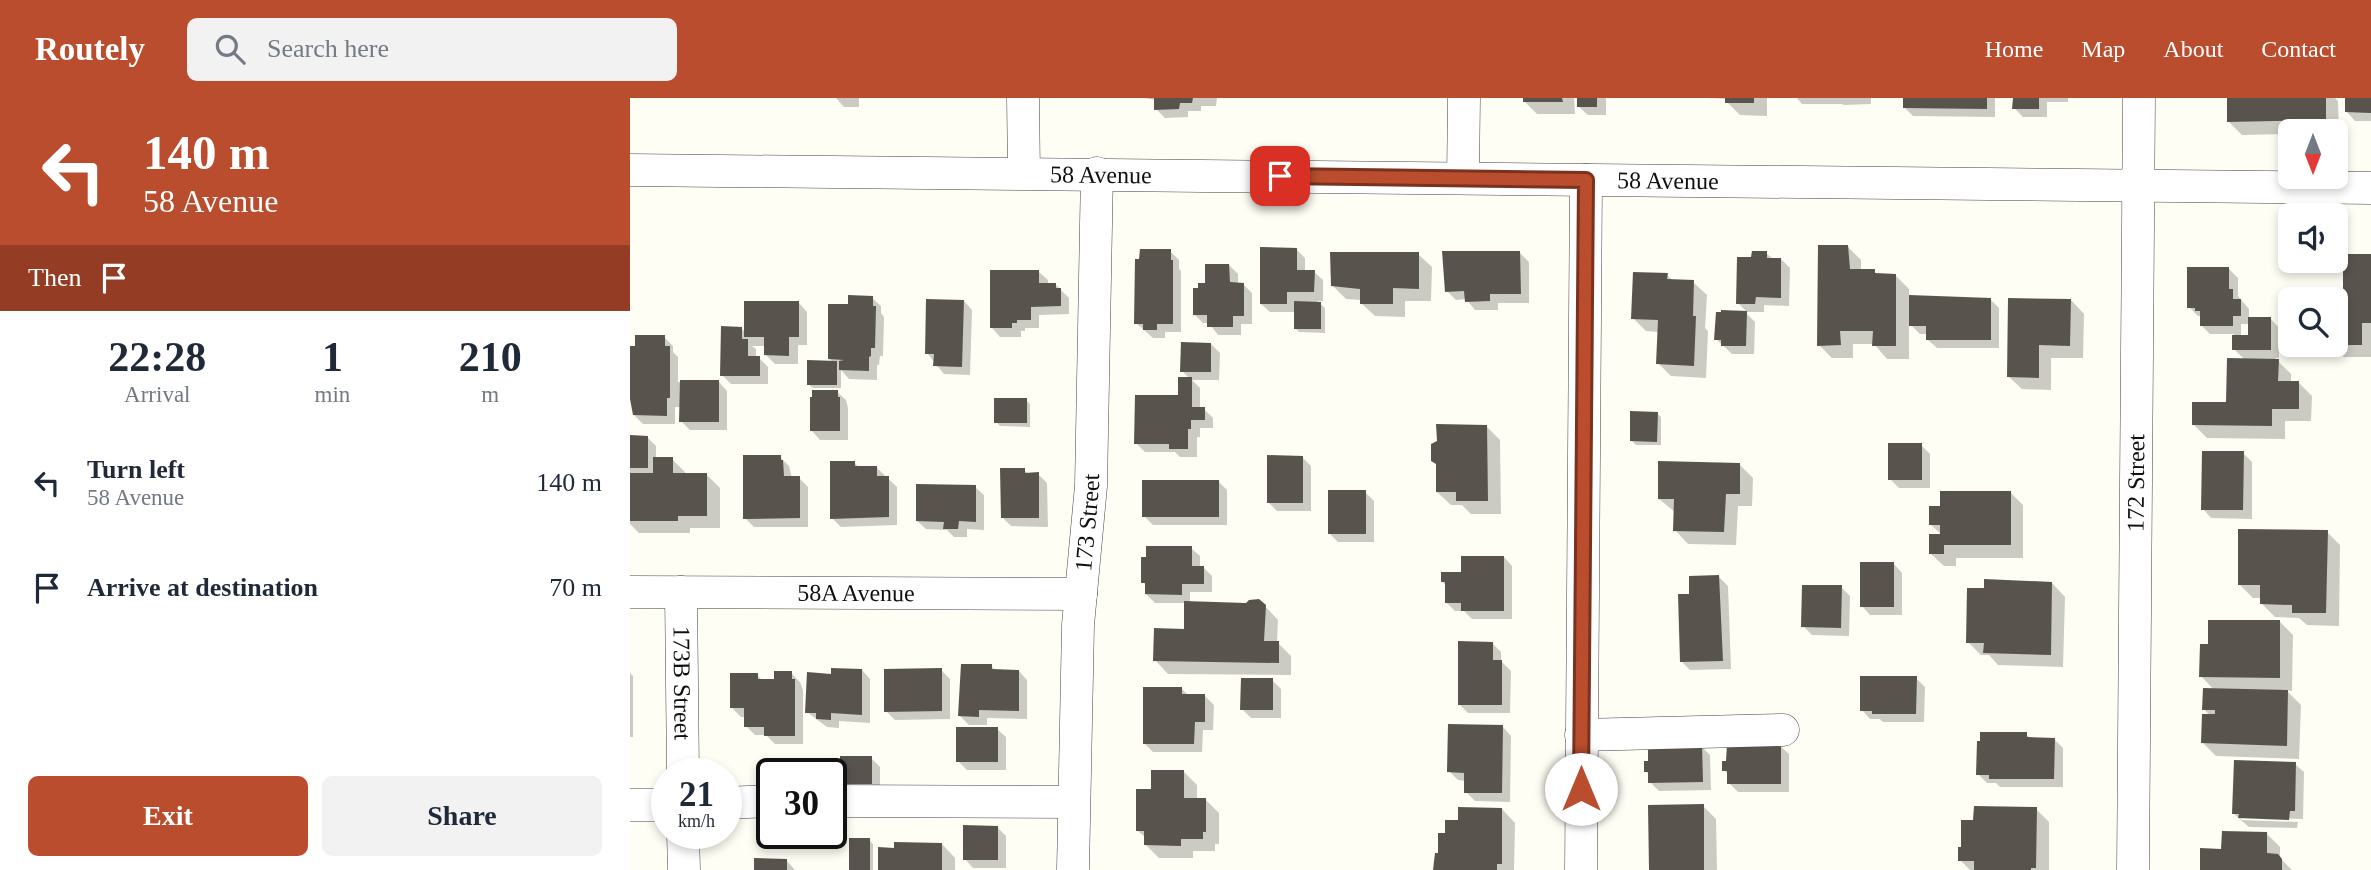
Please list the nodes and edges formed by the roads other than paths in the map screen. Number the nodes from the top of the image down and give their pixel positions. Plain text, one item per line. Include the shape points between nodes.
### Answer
1 (1023, 98) edge
2 (1464, 98) edge
3 (2139, 98) edge
4 (630, 170) edge
5 (1024, 173) junction
6 (1097, 173) junction
7 (1463, 178) junction
8 (1586, 180) junction
9 (2139, 187) junction
10 (2371, 188) edge
11 (630, 592) edge
12 (681, 592) junction
13 (1081, 594) junction
14 (1783, 730) dead end
15 (1581, 735) junction
16 (683, 758) edge
17 (847, 801) edge
18 (1073, 802) junction
19 (630, 805) edge
20 (651, 805) edge
21 (683, 849) edge
22 (684, 870) edge
23 (1073, 870) edge
24 (1581, 870) edge
25 (2133, 870) edge

1 - 5 street
2 - 7 street
3 - 9 street, 172 Street
4 - 5 street, 58 Avenue
5 - 6 street, 58 Avenue
6 - 7 street, 58 Avenue
6 - 13 street, 173 Street via 1091,486
7 - 8 street, 58 Avenue
8 - 9 street, 58 Avenue
8 - 15 street
9 - 10 street, 58 Avenue
9 - 25 street, 172 Street
11 - 12 street, 58A Avenue
12 - 13 street, 58A Avenue
12 - 16 street, 173B Street
13 - 18 street, 173 Street
14 - 15 street
15 - 24 street
17 - 18 street
18 - 23 street, 173 Street
19 - 20 street
21 - 22 street

